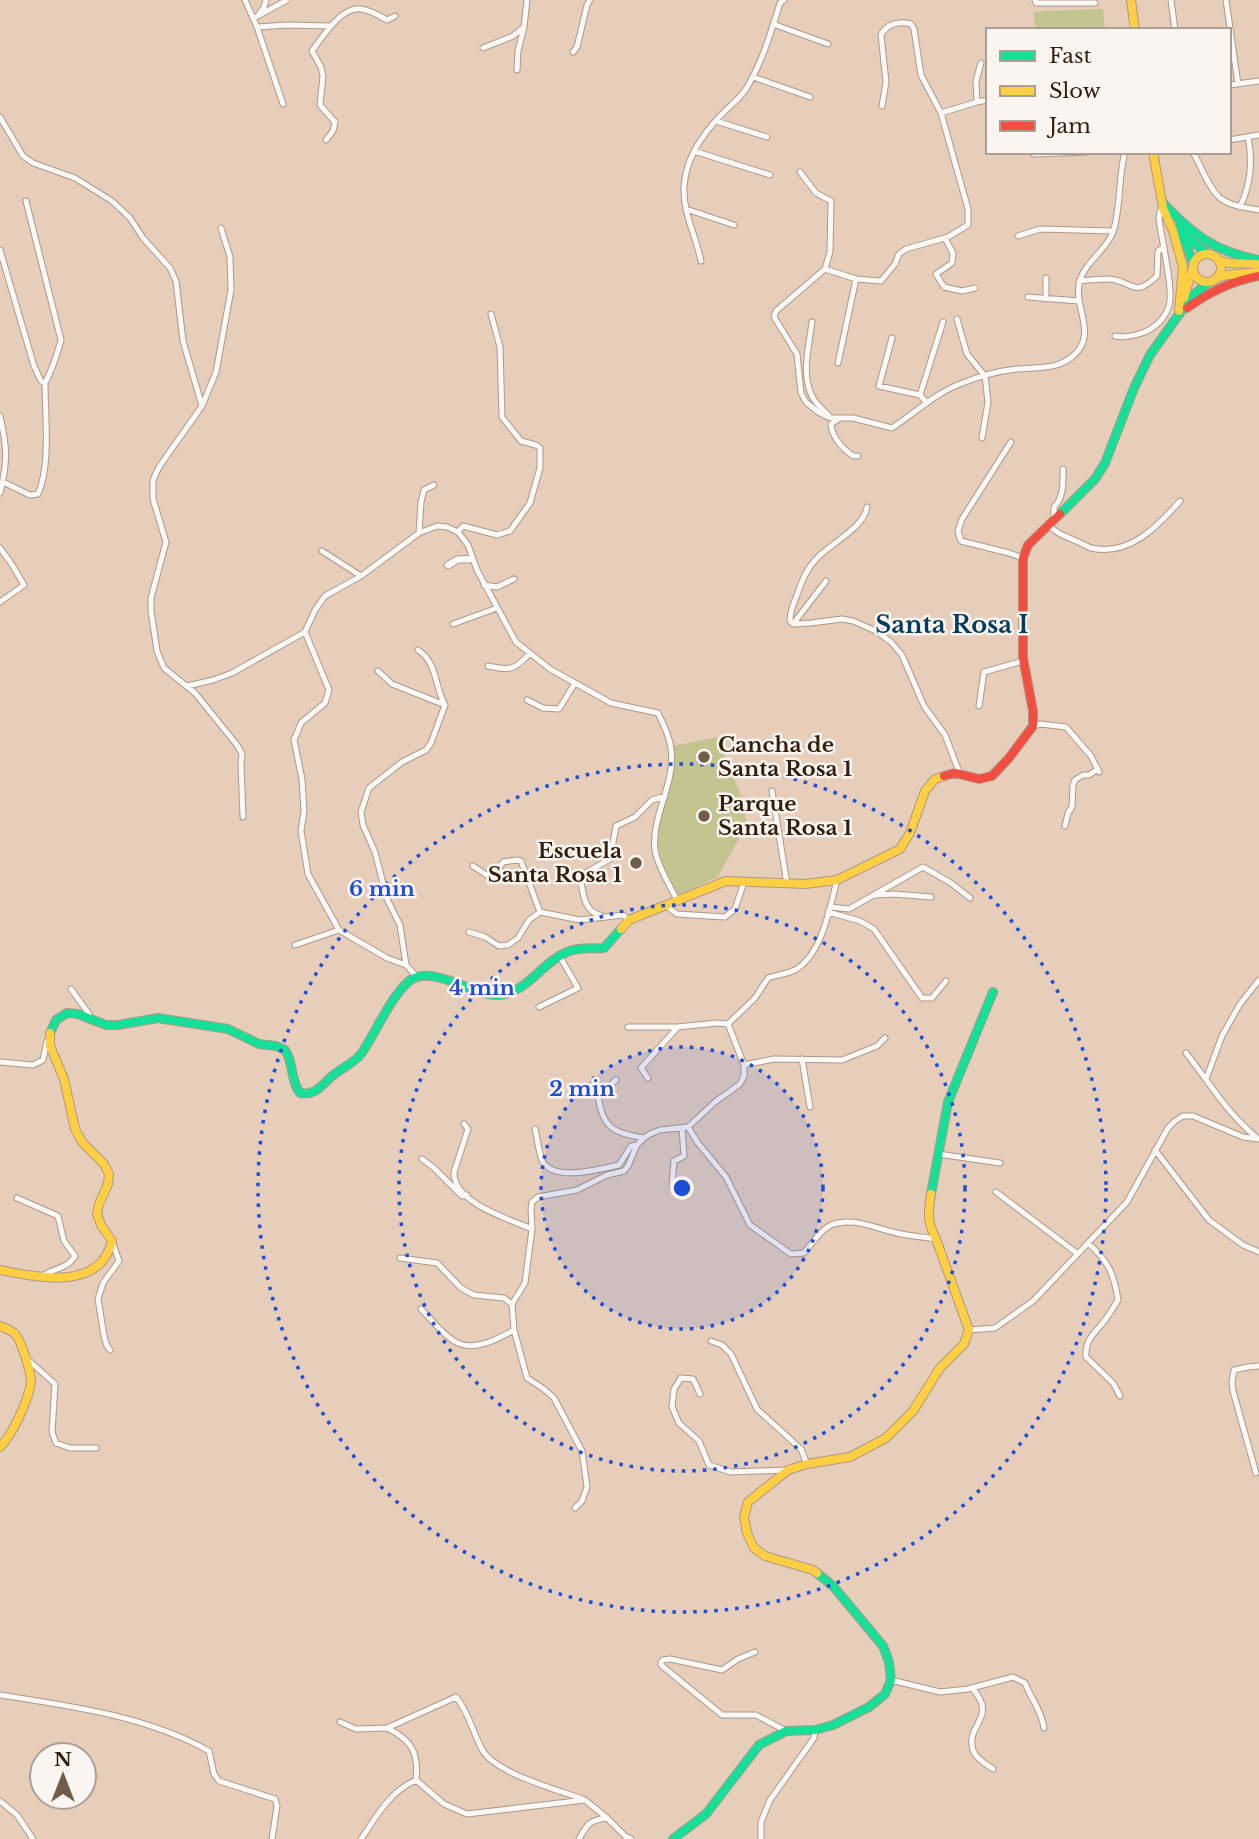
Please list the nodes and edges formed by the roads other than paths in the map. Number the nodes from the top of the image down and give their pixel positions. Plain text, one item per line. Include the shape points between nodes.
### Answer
1 (245, 0) edge
2 (266, 0) edge
3 (287, 0) edge
4 (527, 0) edge
5 (590, 0) edge
6 (784, 0) edge
7 (1131, 0) edge
8 (1171, 0) edge
9 (1226, 0) edge
10 (1036, 2) edge
11 (1095, 3) dead end
12 (395, 16) dead end
13 (254, 18) junction
14 (773, 24) junction
15 (330, 26) junction
16 (257, 27) junction
17 (524, 27) junction
18 (1135, 28) edge
19 (1175, 28) edge
20 (1230, 28) edge
21 (1231, 35) edge
22 (828, 44) dead end
23 (483, 48) dead end
24 (573, 52) dead end
25 (981, 63) dead end
26 (517, 70) dead end
27 (753, 77) junction
28 (1259, 81) edge
29 (1238, 84) junction
30 (1231, 85) edge
31 (810, 97) dead end
32 (986, 100) edge
33 (977, 102) junction
34 (283, 104) dead end
35 (882, 106) dead end
36 (941, 113) junction
37 (0, 117) edge
38 (716, 121) junction
39 (1259, 135) edge
40 (1248, 137) junction
41 (767, 138) dead end
42 (326, 140) dead end
43 (1231, 140) edge
44 (694, 151) junction
45 (1125, 154) edge
46 (1153, 154) edge
47 (1194, 154) edge
48 (800, 172) dead end
49 (770, 175) dead end
50 (26, 201) dead end
51 (1162, 205) junction
52 (1240, 207) junction
53 (686, 209) junction
54 (1259, 211) edge
55 (734, 225) dead end
56 (221, 228) dead end
57 (1114, 231) junction
58 (1018, 236) dead end
59 (945, 238) junction
60 (1163, 248) junction
61 (0, 250) edge
62 (1208, 254) junction
63 (1218, 260) junction
64 (701, 261) dead end
65 (1259, 262) edge
66 (1193, 267) junction
67 (825, 269) junction
68 (1259, 274) edge
69 (1046, 278) dead end
70 (856, 279) junction
71 (1213, 280) junction
72 (1079, 281) junction
73 (975, 288) dead end
74 (1028, 297) dead end
75 (1046, 299) junction
76 (1079, 301) junction
77 (491, 314) dead end
78 (1179, 314) junction
79 (957, 319) dead end
80 (943, 322) dead end
81 (812, 323) dead end
82 (1115, 336) dead end
83 (892, 338) dead end
84 (838, 363) dead end
85 (985, 376) junction
86 (45, 383) junction
87 (920, 395) junction
88 (926, 402) junction
89 (202, 406) junction
90 (0, 416) edge
91 (831, 418) junction
92 (839, 418) junction
93 (1, 429) edge
94 (982, 438) dead end
95 (1011, 442) dead end
96 (858, 456) dead end
97 (1063, 469) dead end
98 (3, 482) junction
99 (434, 485) dead end
100 (0, 493) edge
101 (1180, 501) dead end
102 (867, 507) dead end
103 (1051, 521) junction
104 (458, 532) junction
105 (419, 534) junction
106 (0, 548) edge
107 (321, 551) dead end
108 (1023, 558) junction
109 (361, 576) junction
110 (514, 579) dead end
111 (826, 581) dead end
112 (484, 584) junction
113 (0, 602) edge
114 (497, 608) junction
115 (453, 624) dead end
116 (793, 624) junction
117 (305, 632) junction
118 (418, 650) dead end
119 (530, 653) junction
120 (1023, 658) junction
121 (488, 666) dead end
122 (378, 671) dead end
123 (575, 683) junction
124 (187, 686) junction
125 (527, 700) dead end
126 (445, 705) junction
127 (979, 706) dead end
128 (1033, 726) junction
129 (960, 774) junction
130 (772, 791) dead end
131 (665, 796) junction
132 (243, 817) dead end
133 (1065, 826) dead end
134 (473, 866) dead end
135 (837, 880) junction
136 (744, 882) junction
137 (787, 884) junction
138 (871, 896) junction
139 (932, 897) dead end
140 (971, 898) dead end
141 (677, 900) junction
142 (665, 905) junction
143 (829, 909) junction
144 (541, 912) junction
145 (607, 916) junction
146 (629, 920) junction
147 (338, 930) junction
148 (469, 932) dead end
149 (295, 945) dead end
150 (559, 956) junction
151 (406, 965) junction
152 (418, 978) junction
153 (946, 981) dead end
154 (1259, 981) edge
155 (71, 989) dead end
156 (993, 992) dead end
157 (540, 1007) dead end
158 (89, 1020) junction
159 (728, 1024) junction
160 (628, 1027) dead end
161 (677, 1027) junction
162 (51, 1029) junction
163 (885, 1038) dead end
164 (1186, 1053) dead end
165 (802, 1059) junction
166 (0, 1062) edge
167 (744, 1065) junction
168 (648, 1078) dead end
169 (1206, 1079) junction
170 (616, 1080) dead end
171 (810, 1107) dead end
172 (464, 1124) dead end
173 (685, 1127) junction
174 (535, 1129) dead end
175 (644, 1138) junction
176 (1259, 1139) edge
177 (637, 1145) junction
178 (1155, 1150) junction
179 (938, 1154) junction
180 (422, 1159) dead end
181 (1000, 1163) dead end
182 (672, 1184) dead end
183 (996, 1192) dead end
184 (467, 1195) junction
185 (17, 1198) dead end
186 (532, 1229) junction
187 (936, 1239) junction
188 (113, 1241) junction
189 (1088, 1243) junction
190 (1259, 1252) edge
191 (1079, 1254) junction
192 (400, 1258) dead end
193 (0, 1270) edge
194 (41, 1277) junction
195 (512, 1304) junction
196 (421, 1309) dead end
197 (1, 1327) edge
198 (514, 1329) junction
199 (969, 1330) junction
200 (711, 1341) dead end
201 (110, 1350) dead end
202 (23, 1355) junction
203 (1259, 1366) edge
204 (701, 1394) dead end
205 (1120, 1396) dead end
206 (0, 1447) edge
207 (96, 1448) dead end
208 (807, 1464) junction
209 (788, 1470) junction
210 (1256, 1473) dead end
211 (575, 1507) dead end
212 (755, 1652) dead end
213 (891, 1680) junction
214 (972, 1688) junction
215 (0, 1695) edge
216 (340, 1721) dead end
217 (387, 1728) junction
218 (1044, 1728) dead end
219 (815, 1730) junction
220 (786, 1731) junction
221 (993, 1769) dead end
222 (416, 1780) junction
223 (585, 1800) junction
224 (0, 1801) edge
225 (607, 1818) junction
226 (33, 1839) edge
227 (272, 1839) edge
228 (361, 1839) edge
229 (579, 1839) edge
230 (631, 1839) edge
231 (673, 1839) edge
232 (761, 1839) edge

1 - 13 street
2 - 13 street
3 - 13 street
4 - 17 street
5 - 24 street
6 - 14 street
7 - 18 street
8 - 19 street
9 - 20 street
10 - 11 street
12 - 15 street via 387,20 355,9
13 - 16 street
14 - 22 street
14 - 27 street
15 - 16 street
15 - 42 street via 312,51 323,76 320,105 335,121
16 - 34 street
17 - 23 street
17 - 26 street
21 - 29 street
25 - 33 street
27 - 31 street
27 - 38 street
28 - 29 street
29 - 30 street
32 - 33 street
33 - 36 street
35 - 36 street via 886,82 881,35 890,25 905,22 914,29 921,75
36 - 59 street via 968,209 968,225
37 - 89 street via 23,156 75,178 112,201 170,268 176,281 183,341
38 - 41 street
38 - 44 street
39 - 40 street
40 - 43 street
40 - 52 street via 1251,168
44 - 49 street
44 - 53 street via 684,184
45 - 57 street
46 - 51 street
47 - 52 street via 1220,198
48 - 67 street via 816,193 831,201
50 - 86 street via 61,340
51 - 60 street
51 - 62 street via 1189,239
51 - 65 street via 1207,242
51 - 66 street
51 - 78 street via 1182,267
52 - 54 street
53 - 55 street
53 - 64 street
56 - 89 street via 230,257 231,290 216,372
57 - 58 street via 1040,229
57 - 72 street
59 - 70 street via 906,249 881,281
59 - 73 street via 953,253 952,263 936,274 944,287
60 - 72 street via 1158,251 1157,276 1147,286 1135,289 1111,279
60 - 82 street via 1170,296 1166,314 1150,330
61 - 86 street via 34,366
62 - 63 street
62 - 66 street via 1198,257
63 - 65 street
63 - 71 street via 1221,271
66 - 71 street via 1198,280
66 - 78 street
67 - 70 street
67 - 91 street via 780,306 774,317 797,354 806,402
68 - 71 street
68 - 78 street via 1215,289
69 - 75 street
70 - 84 street
71 - 78 street via 1192,296
72 - 76 street
74 - 75 street
75 - 76 street
76 - 85 street via 1086,334 1073,356 1051,367
77 - 104 street via 500,347 502,417 520,441 540,448 541,468 530,503 510,531 497,536 463,526
78 - 103 street via 1150,355 1105,463 1095,479
79 - 85 street via 967,354
80 - 87 street
81 - 91 street via 807,379 811,396
83 - 87 street via 879,386
85 - 88 street
85 - 94 street via 988,402
86 - 98 street via 46,469 42,486 38,494 30,495
87 - 88 street
88 - 92 street via 892,428
89 - 124 street via 153,480 153,499 166,542 151,598 157,651 164,668
90 - 93 street
91 - 92 street
92 - 96 street via 831,424 832,433 846,451
93 - 98 street via 5,441
95 - 108 street via 962,519 958,536 961,541
97 - 103 street via 1060,500
98 - 100 street
99 - 105 street via 424,491
101 - 103 street via 1157,526 1129,544 1113,548 1092,548 1057,533
102 - 116 street via 863,520 816,558 804,574 790,614
103 - 108 street via 1028,545
104 - 105 street via 437,526
104 - 112 street
105 - 109 street
106 - 113 street via 24,585
107 - 109 street
108 - 120 street
109 - 117 street via 325,596
110 - 112 street via 497,587
111 - 116 street
112 - 114 street
114 - 115 street
114 - 119 street via 516,642
116 - 129 street via 853,621 891,642 902,655 924,706 945,735
117 - 124 street via 232,673
117 - 147 street via 329,690 325,703 301,723 294,740 302,779 300,831 308,874
118 - 126 street via 431,662
119 - 121 street via 517,666
119 - 123 street
120 - 127 street via 984,672
120 - 128 street
122 - 126 street via 392,684
123 - 125 street via 559,709
123 - 131 street via 611,703 658,713 672,749
124 - 132 street via 242,754
126 - 151 street via 426,750 369,788 361,812 387,899 400,925
128 - 129 street via 992,776 979,779
128 - 133 street via 1066,727 1098,770 1075,780
129 - 135 street via 930,783 900,849
130 - 137 street
131 - 141 street via 655,850
131 - 145 street via 616,826 610,859 580,876 587,908
134 - 144 street via 491,878 503,862 521,861
135 - 137 street
135 - 143 street
136 - 137 street
136 - 141 street via 726,881
136 - 142 street via 735,909 726,916 677,914
138 - 139 street
138 - 140 street via 923,867
138 - 143 street via 849,909
141 - 142 street
142 - 146 street
143 - 153 street via 874,929 922,998 932,998
143 - 159 street via 819,942 805,960 796,970 768,978
144 - 145 street via 580,920
144 - 148 street via 508,945 499,946
145 - 146 street via 623,915
146 - 150 street via 604,948 574,949
147 - 149 street
147 - 151 street
150 - 152 street via 523,985 499,995 439,978
150 - 157 street via 578,988
151 - 152 street
152 - 158 street via 405,985 358,1058 306,1095 294,1085 284,1050 258,1044 228,1028 160,1018 110,1026
154 - 169 street via 1222,1036
155 - 158 street
156 - 179 street via 948,1102
158 - 162 street via 69,1012
159 - 161 street
159 - 167 street
160 - 161 street
161 - 168 street via 640,1068
162 - 166 street via 43,1060 33,1065
162 - 188 street via 50,1051 61,1072 70,1116 79,1138 109,1174 97,1213
163 - 165 street via 842,1060
164 - 169 street
165 - 167 street
165 - 171 street
167 - 173 street via 740,1084
169 - 176 street via 1227,1110
170 - 175 street via 598,1096 601,1115 617,1133
172 - 184 street via 468,1129 453,1179
173 - 175 street via 660,1130
173 - 182 street via 684,1156 674,1161
173 - 187 street via 726,1177 750,1225 791,1254 804,1253 822,1232 842,1223
174 - 177 street via 543,1162 559,1172 584,1173 619,1165 631,1146
175 - 177 street
176 - 178 street via 1183,1116 1168,1128
177 - 186 street via 624,1171 577,1190 538,1197 530,1209
178 - 189 street via 1127,1202
178 - 190 street via 1209,1220
179 - 181 street
179 - 187 street via 928,1212
180 - 184 street via 462,1196
183 - 191 street
184 - 186 street via 478,1206
185 - 194 street via 58,1216 64,1241 75,1256 69,1264
186 - 195 street via 525,1283
187 - 199 street
188 - 194 street via 109,1254 90,1272
188 - 201 street via 119,1261 98,1299
189 - 191 street
189 - 205 street via 1103,1256 1118,1300 1089,1337 1086,1357
191 - 199 street via 1033,1301 995,1328
192 - 195 street via 437,1263 461,1288
193 - 194 street
195 - 198 street
196 - 198 street via 456,1343 478,1345
197 - 202 street via 20,1340
198 - 211 street via 527,1378 554,1398 582,1451 587,1487
199 - 208 street via 964,1344 940,1368 913,1411 886,1438 850,1457
200 - 208 street via 731,1354 757,1409 801,1449
202 - 206 street via 31,1386 8,1439
202 - 207 street via 55,1384 52,1432 56,1443
203 - 210 street via 1234,1370 1232,1382
204 - 209 street via 693,1379 681,1378 671,1407 679,1423 699,1441 709,1465 731,1472
208 - 209 street
209 - 213 street via 748,1502 744,1517 754,1548 765,1556 813,1570 833,1586 883,1646
212 - 220 street via 722,1670 670,1660 661,1665 722,1715 757,1714
213 - 214 street via 940,1692
213 - 219 street via 885,1694 869,1707
214 - 218 street via 1013,1677 1025,1683 1042,1712
214 - 221 street via 983,1702 973,1751
215 - 227 street via 80,1707 190,1740 209,1751 219,1781 275,1799
216 - 217 street via 356,1729
217 - 222 street via 414,1751
217 - 223 street via 456,1697 494,1763
219 - 220 street
219 - 232 street via 770,1800 761,1822
220 - 231 street via 759,1745 706,1814
222 - 223 street via 444,1804 467,1814
222 - 228 street via 387,1799
223 - 225 street
224 - 226 street via 17,1815
225 - 229 street via 587,1825
225 - 230 street

